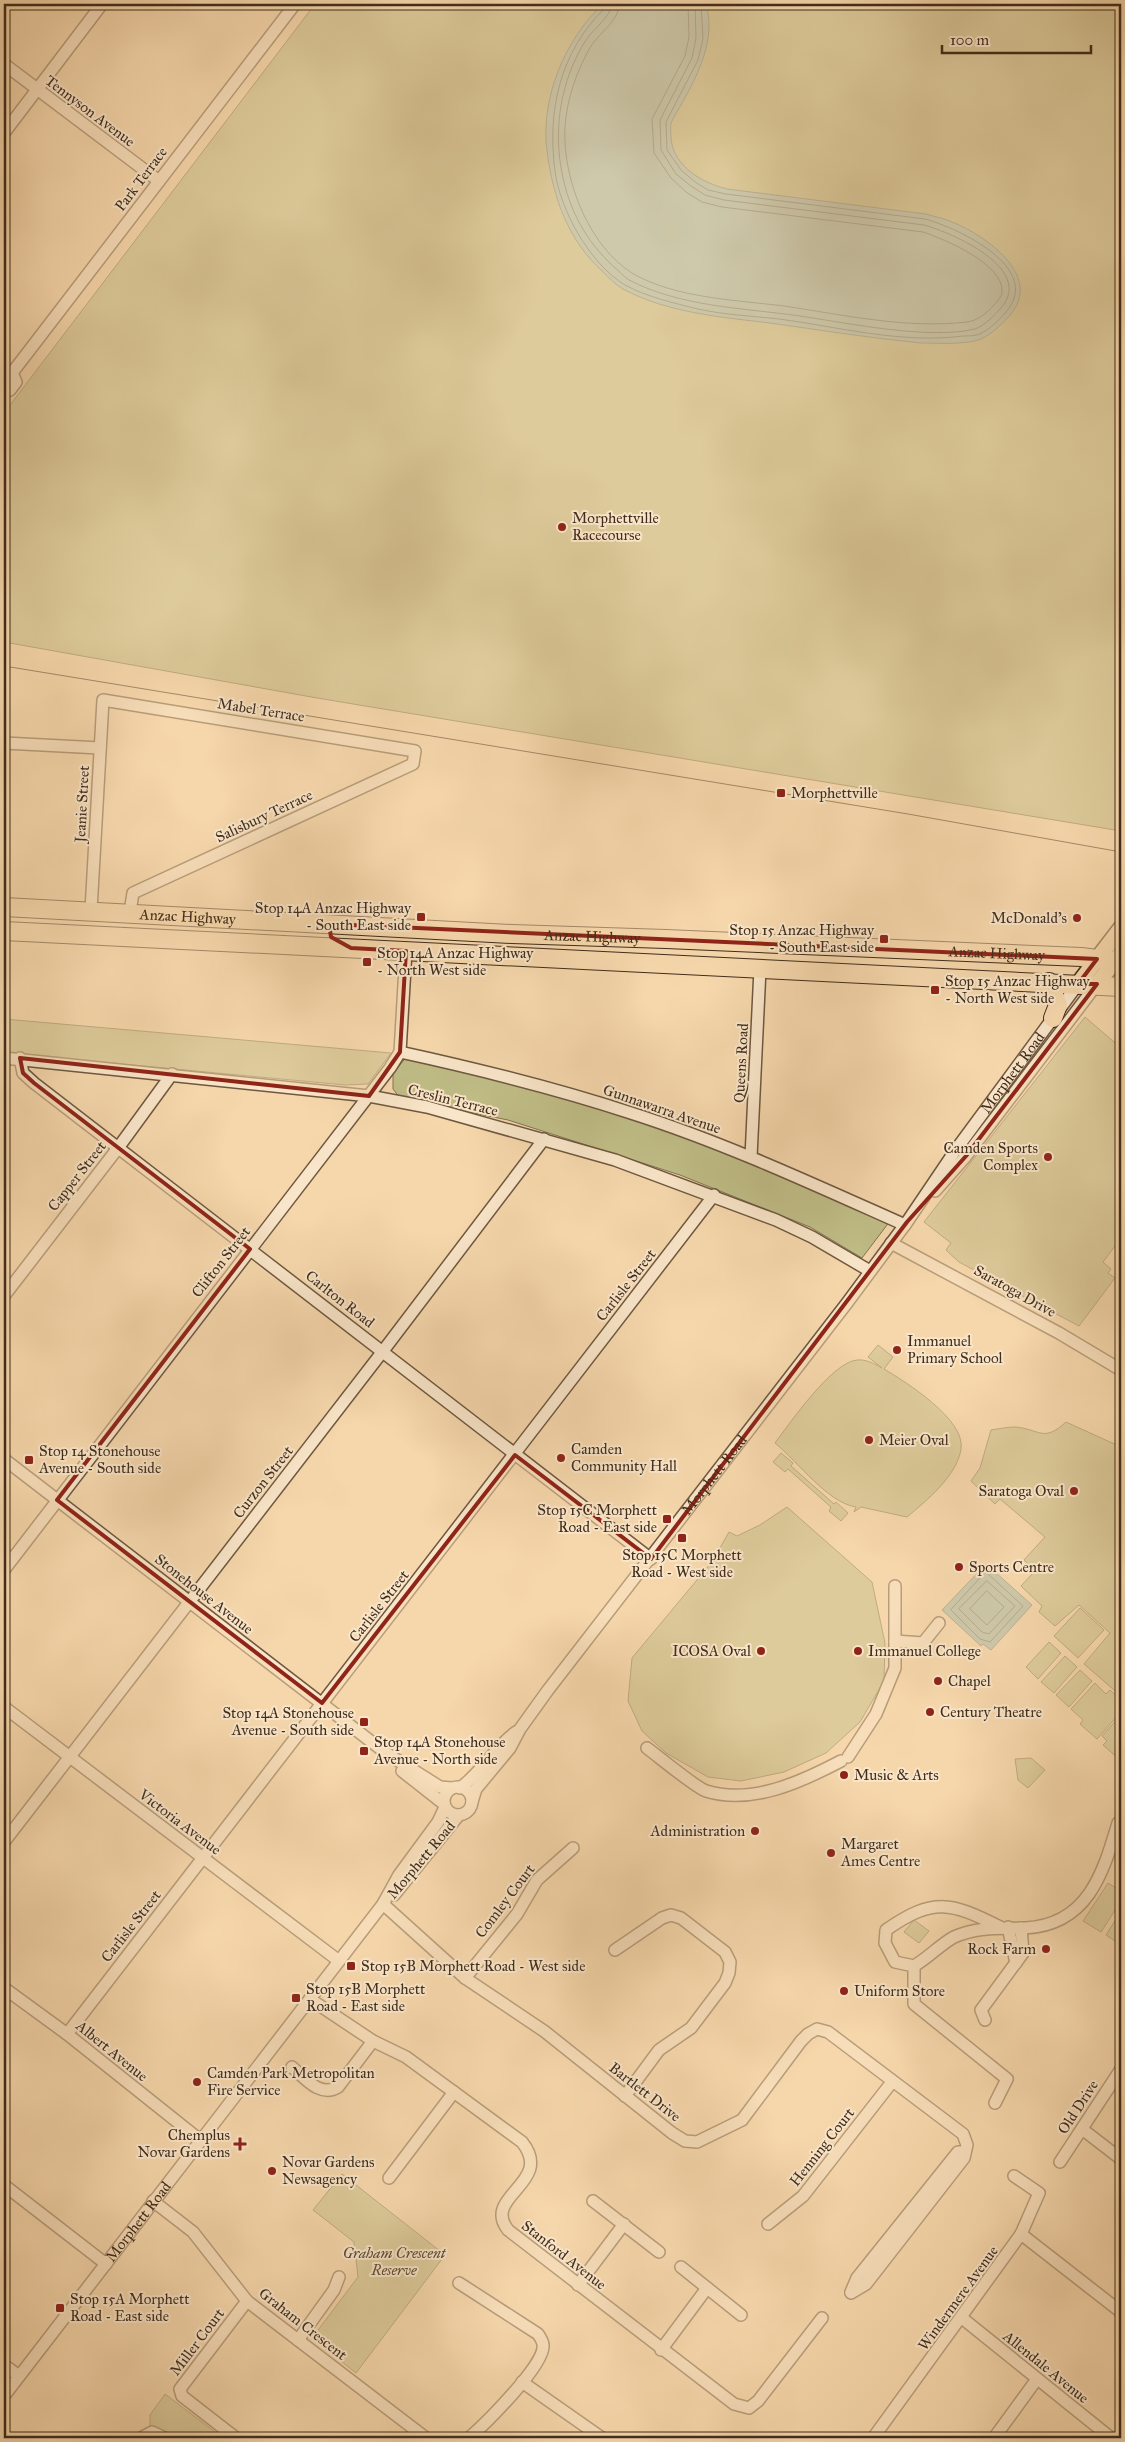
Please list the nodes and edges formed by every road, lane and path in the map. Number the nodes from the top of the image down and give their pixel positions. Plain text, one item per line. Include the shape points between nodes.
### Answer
1 (102, 4) edge
2 (295, 4) edge
3 (4, 64) edge
4 (37, 90) junction
5 (4, 133) edge
6 (159, 181) junction
7 (8, 372) edge
8 (4, 391) edge
9 (103, 700) joint
10 (4, 743) edge
11 (100, 748) junction
12 (415, 751) joint
13 (7, 907) edge
14 (36, 908) junction
15 (91, 910) junction
16 (130, 912) junction
17 (304, 923) junction
18 (329, 924) junction
19 (1121, 928) edge
20 (10, 931) edge
21 (52, 933) junction
22 (637, 938) junction
23 (691, 940) junction
24 (313, 946) junction
25 (351, 948) junction
26 (406, 951) junction
27 (1119, 958) edge
28 (1097, 959) junction
29 (658, 964) junction
30 (711, 967) junction
31 (760, 969) junction
32 (1049, 982) junction
33 (1078, 984) junction
34 (1097, 984) junction
35 (1121, 986) edge
36 (1053, 1018) junction
37 (400, 1052) junction
38 (4, 1058) edge
39 (20, 1058) junction
40 (172, 1074) junction
41 (369, 1096) junction
42 (544, 1139) junction
43 (118, 1148) junction
44 (751, 1157) junction
45 (714, 1195) junction
46 (906, 1223) junction
47 (891, 1243) junction
48 (250, 1249) junction
49 (870, 1271) junction
50 (4, 1296) edge
51 (383, 1352) junction
52 (1121, 1370) edge
53 (514, 1454) junction
54 (4, 1459) edge
55 (57, 1500) junction
56 (651, 1559) junction
57 (4, 1570) edge
58 (895, 1586) dead end
59 (190, 1602) junction
60 (939, 1623) dead end
61 (895, 1640) junction
62 (322, 1703) junction
63 (4, 1707) edge
64 (520, 1729) junction
65 (647, 1748) dead end
66 (386, 1753) junction
67 (69, 1756) junction
68 (456, 1788) junction
69 (472, 1802) junction
70 (444, 1806) junction
71 (458, 1816) junction
72 (1118, 1823) dead end
73 (4, 1842) edge
74 (574, 1848) dead end
75 (203, 1858) junction
76 (383, 1904) junction
77 (1004, 1927) junction
78 (1021, 1928) junction
79 (615, 1950) dead end
80 (338, 1961) junction
81 (1016, 1963) junction
82 (914, 1966) junction
83 (466, 1978) junction
84 (4, 1988) edge
85 (310, 1999) junction
86 (985, 2020) dead end
87 (67, 2034) junction
88 (373, 2041) junction
89 (292, 2067) dead end
90 (1121, 2069) edge
91 (892, 2082) junction
92 (454, 2092) junction
93 (625, 2096) junction
94 (995, 2103) dead end
95 (1082, 2129) junction
96 (200, 2140) junction
97 (964, 2152) junction
98 (1121, 2159) edge
99 (1060, 2162) dead end
100 (1014, 2176) dead end
101 (390, 2178) dead end
102 (4, 2185) edge
103 (154, 2201) junction
104 (594, 2201) dead end
105 (624, 2224) junction
106 (768, 2224) dead end
107 (1021, 2234) junction
108 (659, 2252) dead end
109 (106, 2264) junction
110 (681, 2267) dead end
111 (339, 2277) dead end
112 (459, 2283) dead end
113 (578, 2285) junction
114 (707, 2288) junction
115 (248, 2301) junction
116 (1121, 2312) edge
117 (741, 2315) dead end
118 (822, 2318) dead end
119 (962, 2318) junction
120 (298, 2340) junction
121 (661, 2350) junction
122 (4, 2365) edge
123 (19, 2376) junction
124 (1037, 2379) junction
125 (522, 2382) junction
126 (4, 2396) edge
127 (141, 2438) edge
128 (165, 2438) edge
129 (236, 2438) edge
130 (426, 2438) edge
131 (469, 2438) edge
132 (602, 2438) edge
133 (873, 2438) edge
134 (994, 2438) edge
135 (1111, 2438) edge

1 - 4 street
2 - 6 street, Park Terrace
3 - 4 street, Tennyson Avenue
4 - 5 street
4 - 6 street, Tennyson Avenue
6 - 7 street, Park Terrace
7 - 8 street, Park Terrace via 16,379 15,385
9 - 11 street, Jeanie Street
9 - 12 street, Mabel Terrace
10 - 11 street
11 - 15 street, Jeanie Street
12 - 16 street, Salisbury Terrace via 413,764 134,893
13 - 14 highway, Anzac Highway
13 - 20 highway via 18,917
14 - 15 highway, Anzac Highway
14 - 21 highway via 35,923
15 - 16 highway, Anzac Highway
16 - 17 highway, Anzac Highway
17 - 18 highway, Anzac Highway
17 - 24 highway via 314,929
18 - 22 highway, Anzac Highway
18 - 25 highway via 331,937
19 - 28 main road, Morphett Road
20 - 21 highway, Anzac Highway
21 - 24 highway, Anzac Highway
22 - 23 highway, Anzac Highway
22 - 29 highway via 661,947 663,956
23 - 28 highway, Anzac Highway
23 - 30 highway via 692,954
24 - 25 highway, Anzac Highway
25 - 26 highway, Anzac Highway
26 - 29 highway, Anzac Highway
26 - 37 street
27 - 28 highway, Anzac Highway
27 - 34 main road, Morphett Road
28 - 33 main road, Morphett Road
29 - 30 highway, Anzac Highway
30 - 31 highway, Anzac Highway
31 - 32 highway, Anzac Highway
31 - 44 street, Queens Road
32 - 33 highway, Anzac Highway
32 - 36 highway via 1058,1005
33 - 34 highway, Anzac Highway
33 - 36 street, Morphett Road
34 - 35 highway, Anzac Highway
34 - 46 street, Morphett Road via 966,1156
36 - 46 street, Morphett Road
37 - 41 street, Clifton Street
37 - 44 street, Gunnawarra Avenue via 494,1073 591,1100
38 - 39 street, Creslin Terrace
39 - 40 street, Creslin Terrace
39 - 43 street, Carlton Road via 23,1073
40 - 41 street, Creslin Terrace
40 - 43 street, Capper Street
41 - 42 street, Creslin Terrace via 420,1105
41 - 48 street, Clifton Street
42 - 45 street, Creslin Terrace
42 - 51 street, Curzon Street
43 - 48 street, Carlton Road
43 - 50 street, Capper Street
44 - 46 street, Gunnawarra Avenue
45 - 49 street, Creslin Terrace via 812,1237
45 - 53 street, Carlisle Street
46 - 47 street, Morphett Road
47 - 49 street, Morphett Road
47 - 52 street, Saratoga Drive
48 - 51 street, Carlton Road
48 - 55 street, Clifton Street
49 - 56 street, Morphett Road
51 - 53 street, Carlton Road
51 - 59 street, Curzon Street
53 - 56 street, Carlton Road
53 - 62 street, Carlisle Street
54 - 55 street, Stonehouse Avenue
55 - 57 street, Clifton Street
55 - 59 street, Stonehouse Avenue
56 - 64 street, Morphett Road
58 - 61 street
59 - 62 street, Stonehouse Avenue
59 - 67 street, Curzon Street
60 - 61 street via 924,1643
61 - 65 street via 895,1668 876,1714 845,1759 803,1781 746,1796 705,1790
62 - 66 street, Stonehouse Avenue
62 - 75 street, Carlisle Street
63 - 67 street, Victoria Avenue
64 - 68 street, Morphett Road via 502,1742 471,1780
64 - 69 street, Morphett Road via 510,1748 476,1789
66 - 68 street, Stonehouse Avenue via 440,1787
66 - 70 street, Stonehouse Avenue
67 - 73 street, Curzon Street
67 - 75 street, Victoria Avenue
68 - 69 street via 468,1792
68 - 70 street via 444,1796
69 - 71 street via 468,1812
70 - 71 street
70 - 76 street, Morphett Road via 438,1822 399,1875
71 - 76 street, Morphett Road via 396,1893
72 - 78 street via 1104,1869 1093,1891 1077,1908 1057,1921
74 - 83 street, Comley Court via 537,1880 517,1914
75 - 80 street, Victoria Avenue
75 - 87 street, Carlisle Street
76 - 80 street, Morphett Road
76 - 83 street, Bartlett Drive
77 - 78 street
77 - 81 street
77 - 82 street via 991,1927 953,1938
77 - 82 street via 959,1908 925,1908 886,1930 885,1943 895,1962
78 - 81 street via 1023,1953
79 - 93 street via 671,1915 681,1918 725,1952 730,1962 725,1983 691,2028 659,2050
80 - 85 street, Morphett Road
81 - 86 street via 981,2010
82 - 94 street via 914,2004 1007,2080
83 - 93 street, Bartlett Drive via 544,2031
84 - 87 street, Albert Avenue
85 - 88 street, Stanford Avenue
85 - 96 street, Morphett Road
87 - 96 street, Albert Avenue
88 - 89 street via 332,2091 322,2091
88 - 92 street, Stanford Avenue via 406,2057
90 - 95 street, Old Drive
91 - 93 street, Bartlett Drive via 828,2032 818,2029 801,2041 742,2120 698,2142 685,2141 672,2134
91 - 97 street, Bartlett Drive via 963,2134 967,2144
91 - 106 street, Henning Court via 804,2196
92 - 101 street
92 - 113 street, Stanford Avenue via 522,2142 530,2152 530,2170 505,2204 502,2223
95 - 98 street
95 - 99 street, Old Drive
96 - 103 street, Morphett Road
97 - 97 street via 964,2158 866,2284 851,2293 857,2278 958,2152
100 - 107 street, Windermere Avenue via 1039,2193
102 - 109 street
103 - 109 street, Morphett Road
103 - 115 street, Graham Crescent via 193,2232
104 - 105 street
105 - 108 street
105 - 113 street
107 - 116 street
107 - 119 street, Windermere Avenue
109 - 123 street, Morphett Road
110 - 114 street
111 - 120 street via 334,2290
112 - 125 street via 538,2334 544,2345 540,2360
113 - 121 street, Stanford Avenue
114 - 117 street
114 - 121 street
115 - 120 street, Graham Crescent
115 - 129 street, Miller Court via 180,2389 182,2396
118 - 121 street, Stanford Avenue via 758,2401 749,2408 734,2404
119 - 124 street, Allendale Avenue
119 - 133 street, Windermere Avenue
120 - 130 street, Graham Crescent
122 - 123 street
123 - 126 street, Morphett Road
124 - 134 street
124 - 135 street, Allendale Avenue
125 - 131 street
125 - 132 street
127 - 128 street via 152,2432

